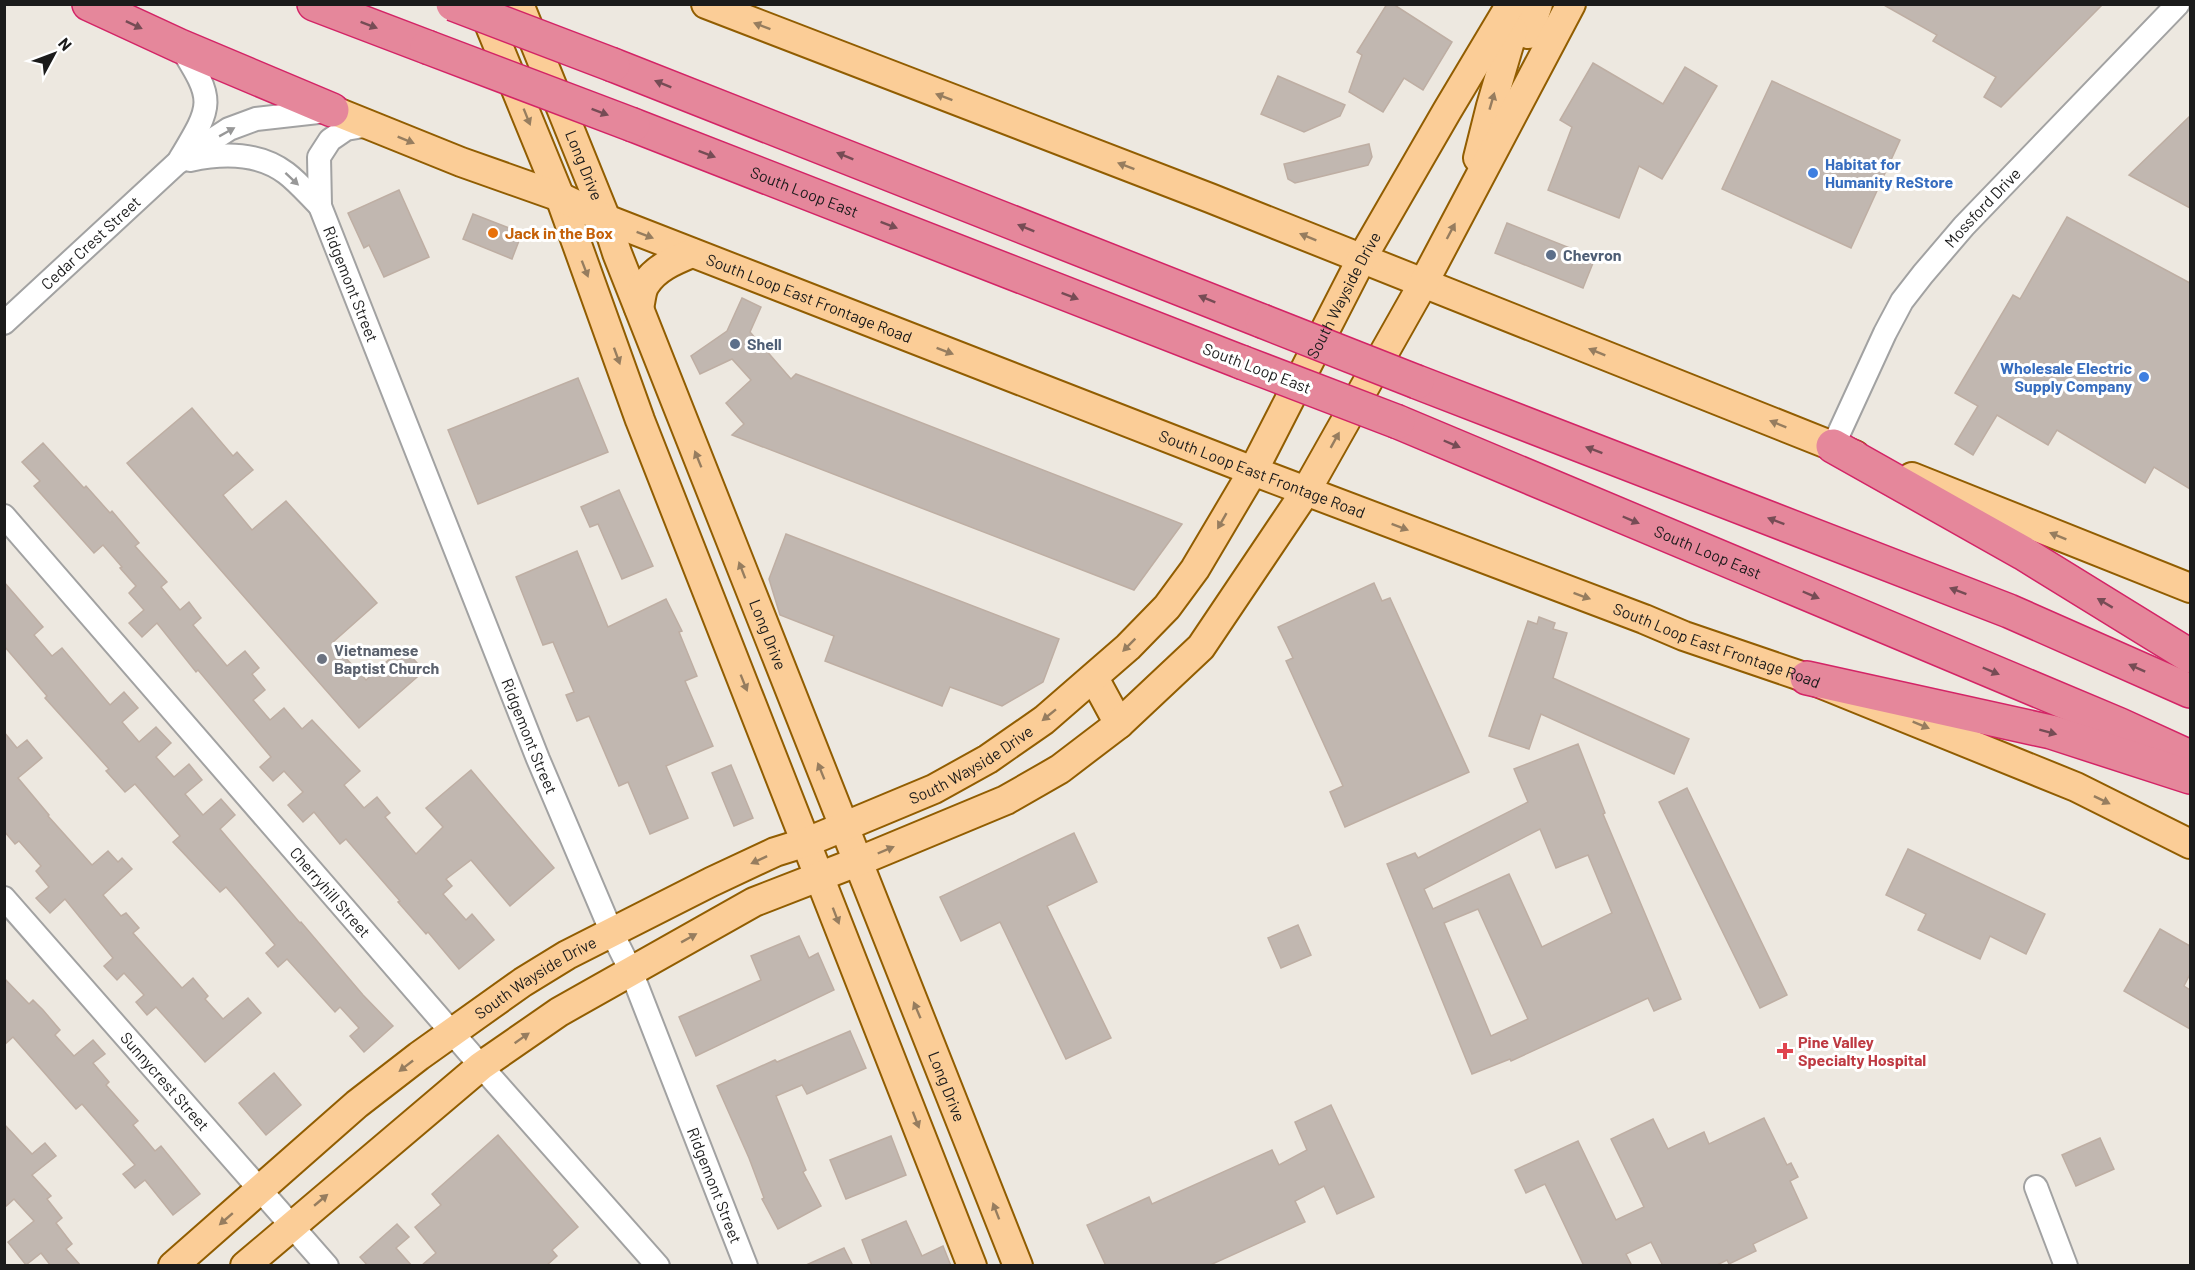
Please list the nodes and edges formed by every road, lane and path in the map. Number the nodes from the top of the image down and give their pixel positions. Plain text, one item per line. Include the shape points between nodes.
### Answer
1 (89, 4) edge
2 (314, 4) edge
3 (453, 4) edge
4 (481, 4) edge
5 (519, 4) edge
6 (706, 4) edge
7 (1538, 4) edge
8 (1571, 4) edge
9 (2178, 4) edge
10 (1520, 27) edge
11 (180, 46) junction
12 (332, 110) junction
13 (369, 125) junction
14 (177, 163) junction
15 (560, 197) junction
16 (1468, 198) junction
17 (320, 206) junction
18 (606, 219) junction
19 (692, 253) junction
20 (1362, 258) junction
21 (1424, 282) junction
22 (639, 308) junction
23 (4, 323) edge
24 (677, 404) junction
25 (640, 420) junction
26 (1833, 446) junction
27 (1253, 471) junction
28 (1306, 491) junction
29 (4, 516) edge
30 (2190, 588) edge
31 (766, 631) junction
32 (729, 645) junction
33 (2190, 656) edge
34 (1094, 678) junction
35 (1807, 678) junction
36 (2190, 691) edge
37 (1119, 724) junction
38 (2190, 757) edge
39 (2190, 777) edge
40 (843, 825) junction
41 (807, 842) junction
42 (2190, 844) edge
43 (857, 862) junction
44 (821, 876) junction
45 (4, 898) edge
46 (612, 933) junction
47 (631, 971) junction
48 (454, 1032) junction
49 (935, 1053) junction
50 (481, 1066) junction
51 (895, 1066) junction
52 (2036, 1187) dead end
53 (260, 1189) junction
54 (291, 1225) junction
55 (1014, 1257) edge
56 (972, 1263) edge
57 (173, 1266) edge
58 (245, 1266) edge
59 (327, 1266) edge
60 (658, 1266) edge
61 (746, 1266) edge
62 (2066, 1266) edge

1 -> 11 highway
2 -> 38 highway, South Loop East, bridge via 1398,422
36 -> 3 highway, bridge via 2009,611
4 -> 15 main road
5 - 18 main road, Long Drive
20 -> 6 main road
7 - 10 main road
8 - 10 main road, South Wayside Drive
9 - 26 street, Mossford Drive via 1964,226 1921,276 1888,325
10 - 16 main road, South Wayside Drive
16 -> 10 main road via 1491,106
10 - 20 main road, South Wayside Drive via 1447,111
11 - 12 highway
11 - 14 street, Cedar Crest Street via 201,78 207,100 203,121
12 - 13 main road, South Loop East Frontage Road
14 -> 12 street, Cedar Crest Street via 229,129 256,119
13 -> 15 main road, South Loop East Frontage Road
13 - 17 street, Ridgemont Street via 345,129 330,140 319,157
14 -> 17 street, Ridgemont Street via 215,154 265,161 286,173
14 - 23 street, Cedar Crest Street
15 - 18 main road, South Loop East Frontage Road
15 -> 25 main road
21 -> 16 main road, South Wayside Drive
17 - 46 street, Ridgemont Street via 538,759
18 -> 19 main road, South Loop East Frontage Road
18 - 22 main road, Long Drive
19 - 22 main road via 673,261 644,285
19 -> 27 main road, South Loop East Frontage Road
20 - 21 main road
20 - 27 main road, South Wayside Drive
26 -> 21 main road
28 -> 21 main road, South Wayside Drive
22 - 24 main road, Long Drive
24 - 25 main road
31 -> 24 main road, Long Drive
25 - 32 main road
30 -> 26 main road
33 -> 26 highway via 2023,553
27 - 28 main road, South Loop East Frontage Road
27 -> 34 main road, South Wayside Drive via 1195,569 1167,607
28 -> 35 main road, South Loop East Frontage Road via 1684,636
28 - 37 main road, South Wayside Drive via 1201,647
29 - 48 street, Cherryhill Street
31 - 32 main road
40 -> 31 main road, Long Drive
32 -> 41 main road
34 - 37 main road
34 -> 40 main road, South Wayside Drive via 1044,720 988,759 934,789
35 -> 39 highway via 2051,732
35 -> 42 main road, South Loop East Frontage Road via 2076,787
43 -> 37 main road, South Wayside Drive via 1006,800 1060,769
40 - 41 main road, South Wayside Drive
40 - 43 main road, Long Drive
41 - 44 main road
41 -> 46 main road, South Wayside Drive via 711,882
43 - 44 main road, South Wayside Drive
49 -> 43 main road, Long Drive
47 -> 44 main road, South Wayside Drive via 754,902
44 -> 51 main road
45 - 53 street, Sunnycrest Street
46 - 47 street, Ridgemont Street
46 - 48 main road, South Wayside Drive via 523,982
50 -> 47 main road, South Wayside Drive via 559,1012
47 - 61 street, Ridgemont Street
48 - 50 street, Cherryhill Street
48 -> 53 main road, South Wayside Drive via 357,1104
49 - 51 main road
55 -> 49 main road, Long Drive
54 -> 50 main road, South Wayside Drive
50 - 60 street, Cherryhill Street
51 -> 56 main road
52 - 62 street
53 - 54 street, Sunnycrest Street
53 -> 57 main road, South Wayside Drive
54 - 58 main road, South Wayside Drive
54 - 59 street, Sunnycrest Street
55 - 56 main road

